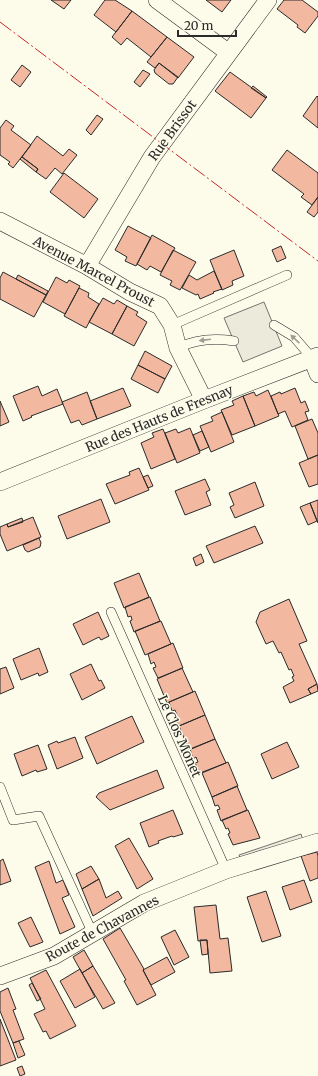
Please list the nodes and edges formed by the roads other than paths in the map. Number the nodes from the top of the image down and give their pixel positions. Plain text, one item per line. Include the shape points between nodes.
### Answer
1 (157, 0) edge
2 (268, 0) edge
3 (229, 53) junction
4 (0, 220) edge
5 (86, 266) junction
6 (287, 275) dead end
7 (172, 325) junction
8 (274, 325) dead end
9 (234, 341) dead end
10 (178, 348) junction
11 (315, 357) edge
12 (318, 374) edge
13 (204, 400) junction
14 (0, 482) edge
15 (112, 612) dead end
16 (0, 787) edge
17 (318, 842) edge
18 (226, 870) junction
19 (93, 934) junction
20 (0, 976) edge

1 - 3 street
2 - 3 street, Rue Brissot
3 - 5 street, Rue Brissot via 152,157
4 - 5 street, Avenue Marcel Proust
5 - 7 street, Avenue Marcel Proust via 160,306
6 - 7 lane
7 - 10 street, Avenue Marcel Proust
11 -> 8 lane via 294,337
9 -> 10 lane via 217,339 190,342
10 - 13 street, Avenue Marcel Proust
11 - 12 street
11 - 13 street, Rue des Hauts de Fresnay
13 - 14 street, Rue des Hauts de Fresnay
15 - 18 lane, Le Clos Monet
16 - 19 lane via 13,820 39,816
17 - 18 street, Route de Chavannes
18 - 19 street, Route de Chavannes via 144,903
19 - 20 street, Route de Chavannes via 54,956

